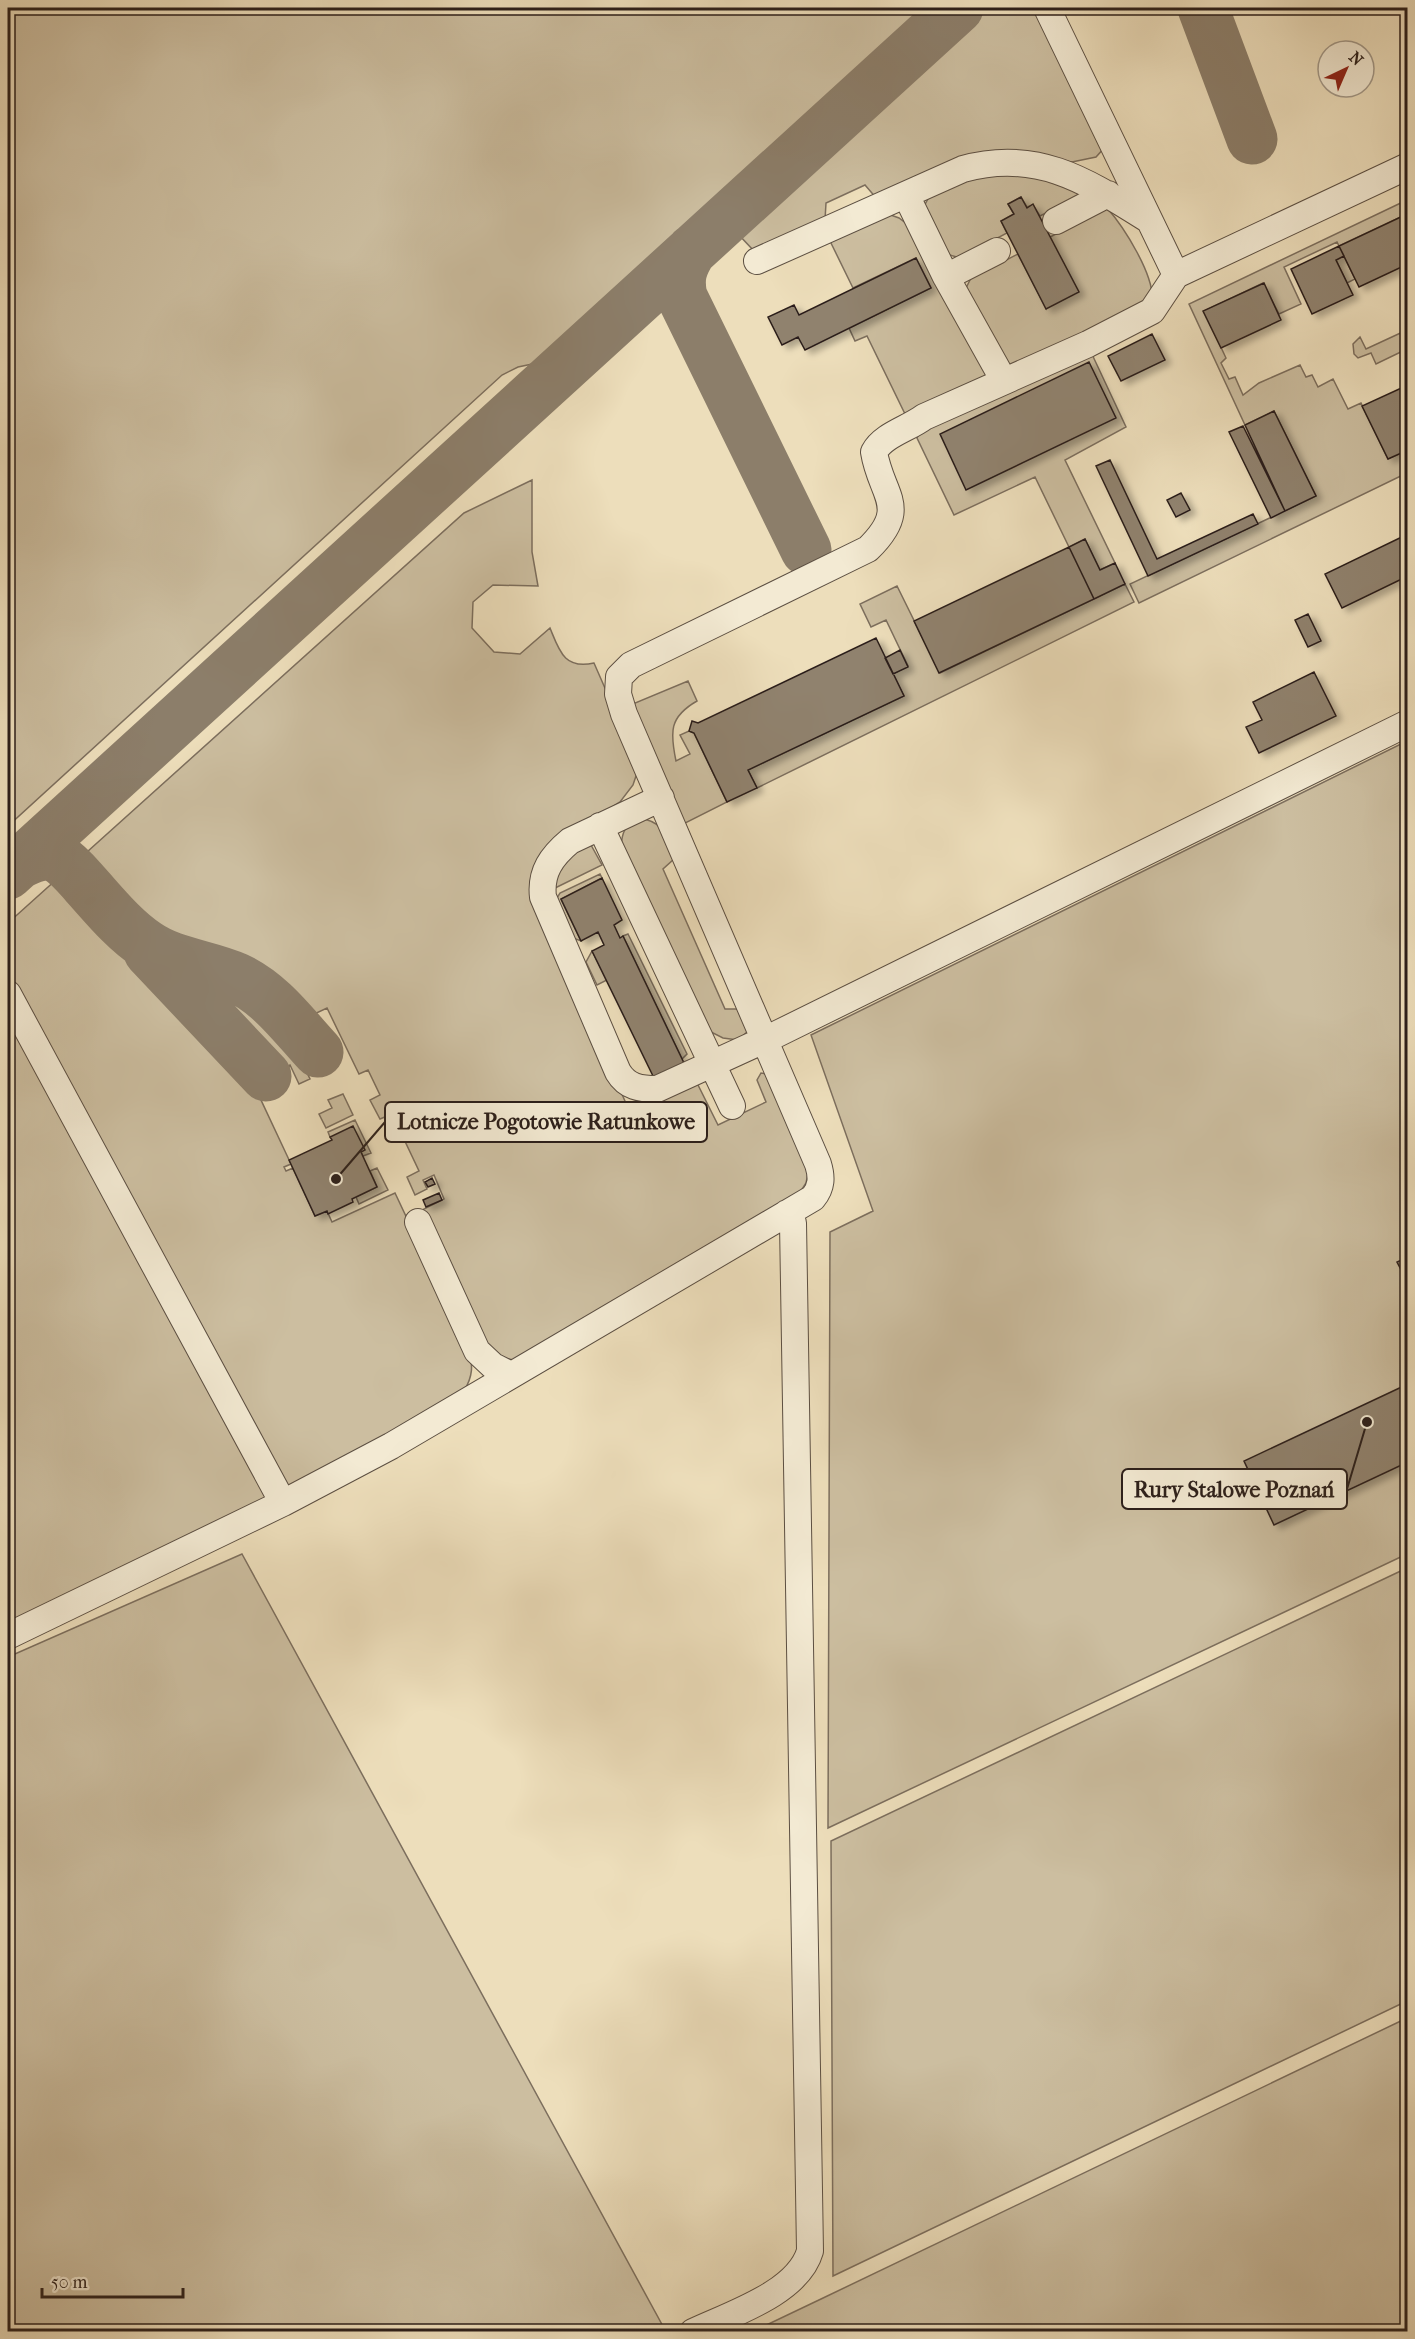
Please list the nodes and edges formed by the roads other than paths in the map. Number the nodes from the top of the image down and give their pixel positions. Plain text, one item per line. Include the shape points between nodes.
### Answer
1 (1047, 8) edge
2 (1407, 166) edge
3 (1108, 194) junction
4 (906, 195) junction
5 (1149, 220) junction
6 (1056, 221) dead end
7 (997, 251) dead end
8 (757, 261) dead end
9 (1176, 274) junction
10 (946, 277) junction
11 (1004, 381) junction
12 (1407, 723) edge
13 (661, 798) junction
14 (600, 826) junction
15 (8, 994) edge
16 (765, 1040) junction
17 (713, 1064) junction
18 (732, 1106) dead end
19 (787, 1213) junction
20 (418, 1222) dead end
21 (477, 1351) junction
22 (511, 1375) junction
23 (479, 1394) junction
24 (283, 1503) junction
25 (8, 1636) edge
26 (693, 2331) edge

1 - 5 lane
2 - 9 lane
3 - 4 lane via 1055,169 992,162 963,169
3 - 5 lane
3 - 6 lane
4 - 8 lane
4 - 10 lane
5 - 9 lane
7 - 10 lane
9 - 11 lane via 1152,311 1088,345
10 - 11 lane
11 - 13 lane via 924,417 877,446 876,464 891,508 886,526 868,549 624,670 618,684 620,703
12 - 16 lane
13 - 14 lane
13 - 16 lane
14 - 17 lane
14 - 17 lane via 560,850 545,868 541,886 618,1072 623,1081 633,1086 657,1089
15 - 24 lane
16 - 17 lane
16 - 19 lane via 821,1175 818,1192
17 - 18 lane
19 - 22 lane
19 - 26 lane via 793,1223 810,2251 803,2269 786,2286
20 - 21 lane
21 - 22 lane via 493,1366
21 - 23 lane via 484,1370
22 - 23 lane
23 - 24 lane
24 - 25 lane

